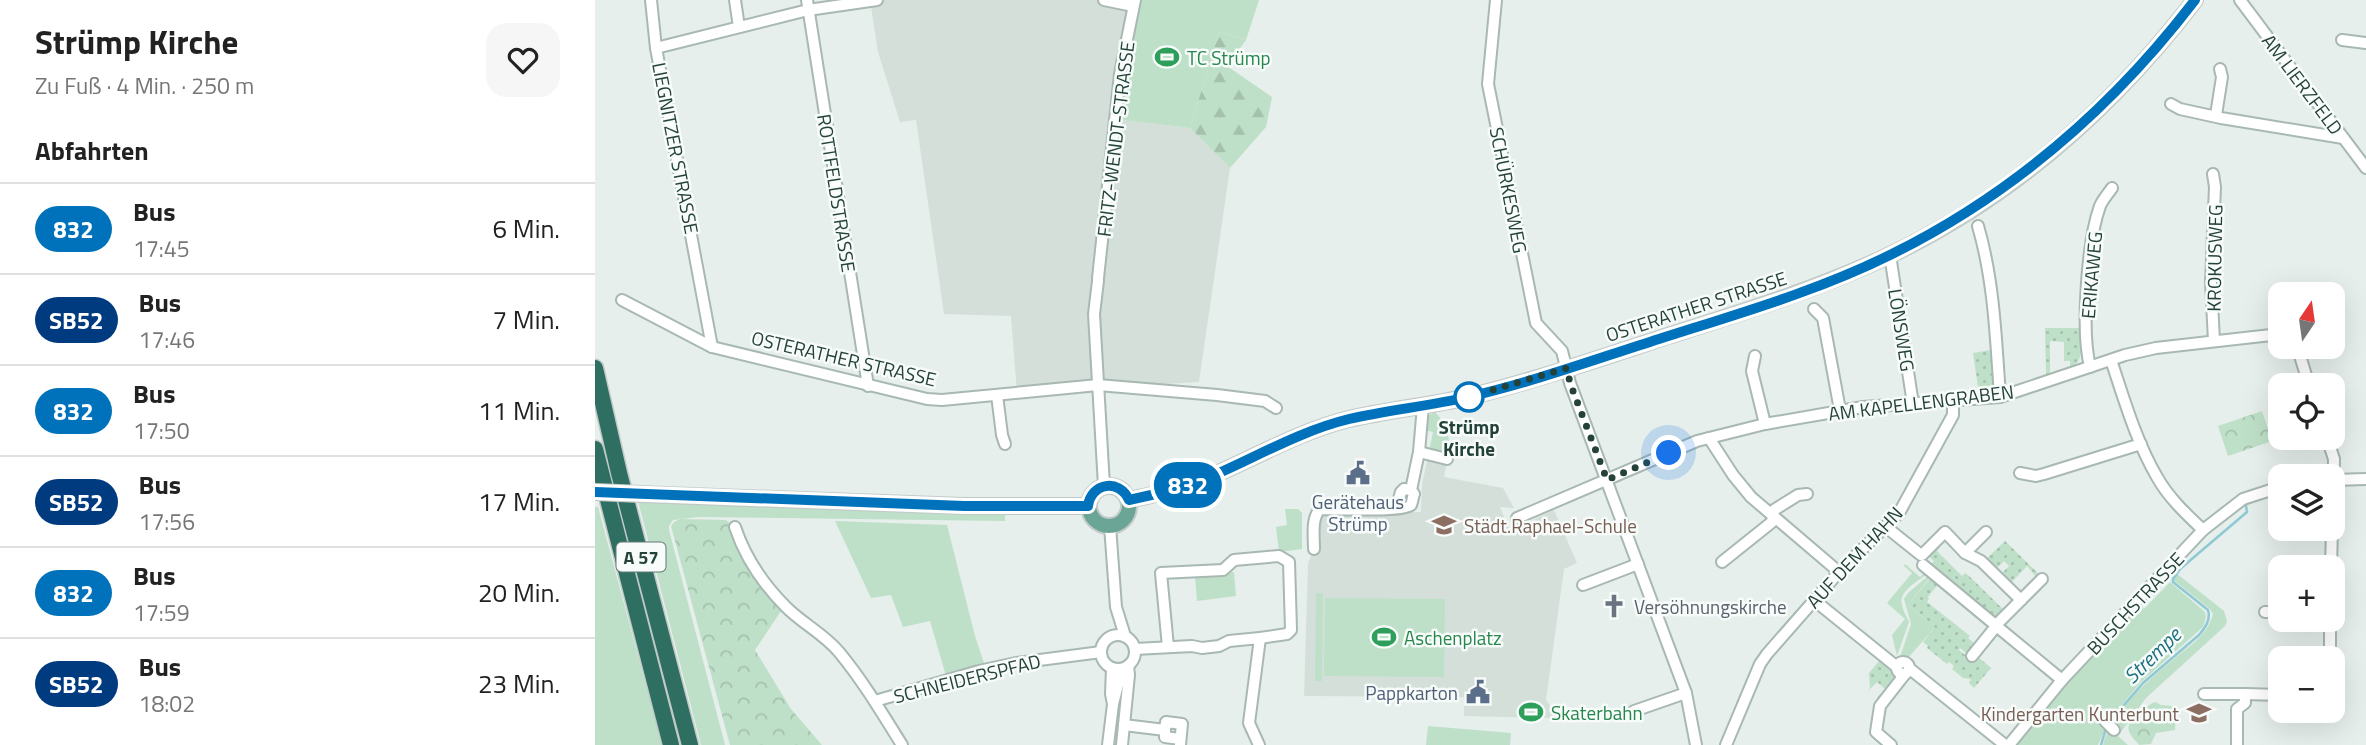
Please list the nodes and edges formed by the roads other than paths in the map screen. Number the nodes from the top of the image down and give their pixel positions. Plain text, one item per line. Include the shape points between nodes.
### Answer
1 (650, 0) edge
2 (735, 0) edge
3 (877, 0) edge
4 (1104, 0) edge
5 (1496, 0) edge
6 (2195, 0) edge
7 (2240, 0) edge
8 (1134, 3) edge
9 (807, 5) edge
10 (739, 27) junction
11 (2342, 40) dead end
12 (2366, 43) edge
13 (656, 48) junction
14 (2220, 69) dead end
15 (2171, 104) dead end
16 (2216, 115) junction
17 (2343, 138) junction
18 (2366, 168) edge
19 (2213, 174) dead end
20 (2112, 188) dead end
21 (1978, 226) dead end
22 (1890, 255) junction
23 (622, 300) dead end
24 (1814, 309) dead end
25 (2268, 335) edge
26 (2214, 341) junction
27 (712, 347) junction
28 (1755, 356) dead end
29 (2111, 360) junction
30 (2090, 367) junction
31 (595, 368) edge
32 (1567, 368) junction
33 (1098, 385) junction
34 (868, 386) junction
35 (997, 395) junction
36 (2000, 397) junction
37 (1953, 401) junction
38 (1913, 404) junction
39 (1423, 406) junction
40 (1276, 408) dead end
41 (1840, 411) junction
42 (1765, 424) junction
43 (1709, 438) junction
44 (1005, 444) dead end
45 (2141, 444) junction
46 (595, 449) edge
47 (1419, 452) junction
48 (1447, 459) dead end
49 (2020, 473) dead end
50 (1607, 480) junction
51 (2345, 480) edge
52 (2365, 480) edge
53 (1104, 486) junction
54 (2268, 491) edge
55 (595, 492) edge
56 (1807, 494) dead end
57 (1129, 500) junction
58 (1083, 507) junction
59 (1773, 516) junction
60 (1517, 517) dead end
61 (1111, 526) junction
62 (735, 527) dead end
63 (1886, 527) junction
64 (2203, 530) junction
65 (1986, 532) dead end
66 (1314, 549) dead end
67 (1965, 553) junction
68 (1922, 559) junction
69 (1722, 562) dead end
70 (1638, 564) junction
71 (1839, 572) junction
72 (2042, 579) dead end
73 (1583, 585) dead end
74 (1814, 600) junction
75 (2021, 600) junction
76 (1117, 607) junction
77 (1996, 626) junction
78 (1112, 636) junction
79 (1125, 636) junction
80 (1260, 638) junction
81 (1168, 647) junction
82 (1135, 649) junction
83 (1101, 652) junction
84 (1972, 656) dead end
85 (1120, 668) junction
86 (1904, 670) junction
87 (2062, 680) junction
88 (1686, 694) junction
89 (2204, 694) dead end
90 (2245, 694) junction
91 (2268, 695) edge
92 (875, 701) junction
93 (1634, 711) dead end
94 (2105, 721) dead end
95 (1124, 725) junction
96 (2114, 730) dead end
97 (1180, 742) edge
98 (671, 745) edge
99 (690, 745) edge
100 (902, 745) edge
101 (1108, 745) edge
102 (1122, 745) edge
103 (1259, 745) edge
104 (1696, 745) edge
105 (1726, 745) edge
106 (1891, 745) edge
107 (2007, 745) edge
108 (2237, 745) edge

1 - 13 street
2 - 10 street
3 - 9 street, LIEGNITZER STRASSE
4 - 8 street
5 - 32 street, SCHÜRKESWEG via 1488,84 1536,323 1562,351
6 - 22 main road, OSTERATHER STRASSE via 2129,79 2051,152 1970,210
7 - 17 street, AM LIERZFELD
8 - 33 street, FRITZ-WENDT-STRASSE via 1119,85 1094,314
9 - 10 street, LIEGNITZER STRASSE
9 - 34 street, ROTTFELDSTRASSE
10 - 13 street, LIEGNITZER STRASSE
11 - 12 street
13 - 27 street, LIEGNITZER STRASSE
14 - 16 street via 2223,77
15 - 16 street
16 - 17 street
17 - 18 street, AM LIERZFELD
19 - 26 street, KROKUSWEG
20 - 30 street, ERIKAWEG via 2101,204 2095,226 2088,279 2086,350
21 - 36 street via 1991,286
22 - 32 main road, OSTERATHER STRASSE via 1825,283
22 - 38 street, LÖNSWEG
23 - 27 street, OSTERATHER STRASSE
24 - 41 street via 1823,318
25 - 26 street, AM KAPELLENGRABEN
26 - 29 street, AM KAPELLENGRABEN via 2155,348
27 - 34 street, OSTERATHER STRASSE
28 - 42 street via 1752,371
29 - 30 street, AM KAPELLENGRABEN
29 - 45 street
30 - 36 street, AM KAPELLENGRABEN
31 - 99 highway, A 57
32 - 39 main road, OSTERATHER STRASSE
32 - 50 street, SCHÜRKESWEG
33 - 35 street, OSTERATHER STRASSE
33 - 40 street, OSTERATHER STRASSE via 1265,401
33 - 53 street, FRITZ-WENDT-STRASSE
34 - 35 street, OSTERATHER STRASSE via 935,399
35 - 44 street
36 - 37 street, AM KAPELLENGRABEN
37 - 38 street, AM KAPELLENGRABEN
37 - 63 street, AUF DEM HAHN via 1949,424
38 - 41 street, AM KAPELLENGRABEN
39 - 47 street
39 - 57 main road, OSTERATHER STRASSE via 1313,430 1187,485
41 - 42 street, AM KAPELLENGRABEN
42 - 43 street, AM KAPELLENGRABEN
43 - 50 street, AM KAPELLENGRABEN
43 - 59 street via 1751,497
45 - 49 street via 2036,476
45 - 64 street via 2157,478
46 - 98 highway, A 57
47 - 48 street
47 - 66 street via 1411,490 1401,492 1398,502 1402,507 1320,509
50 - 60 street, AM KAPELLENGRABEN
50 - 70 street, SCHÜRKESWEG
51 - 52 street
53 - 57 main road via 1117,487
53 - 58 main road
54 - 64 street, BUSCHSTRASSE via 2238,502
55 - 58 main road, bridge
56 - 59 street via 1774,510
57 - 61 main road via 1124,519
58 - 61 main road via 1093,519
59 - 69 street via 1772,522
59 - 71 street
61 - 76 street
62 - 92 street via 746,554 770,587 787,608 839,652
63 - 68 street
63 - 71 street, AUF DEM HAHN
64 - 87 street, BUSCHSTRASSE
65 - 67 street
67 - 68 street via 1945,533
67 - 75 street via 1981,561
68 - 77 street
70 - 73 street
70 - 88 street, SCHÜRKESWEG
71 - 74 street, AUF DEM HAHN
72 - 75 street
74 - 86 street
74 - 105 street, AUF DEM HAHN via 1761,664
75 - 77 street
76 - 78 street
76 - 79 street
77 - 84 street
77 - 87 street
78 - 79 street
78 - 83 street
79 - 82 street
80 - 81 street via 1202,648
80 - 81 street via 1287,634 1291,627 1289,562 1279,556 1234,560 1223,569 1161,573
80 - 103 street via 1249,723
81 - 82 street
82 - 85 street via 1134,659
83 - 85 street via 1104,662
83 - 92 street, SCHNEIDERSPFAD via 1004,665
85 - 95 street via 1129,675
85 - 101 street via 1111,694
86 - 106 street via 1880,706 1876,732
86 - 107 street
87 - 107 street, BUSCHSTRASSE
88 - 93 street
88 - 104 street, SCHÜRKESWEG
89 - 90 street
90 - 91 street
90 - 108 street via 2245,703 2237,709
92 - 100 street
94 - 96 street
95 - 97 street via 1165,730 1165,737
95 - 102 street

